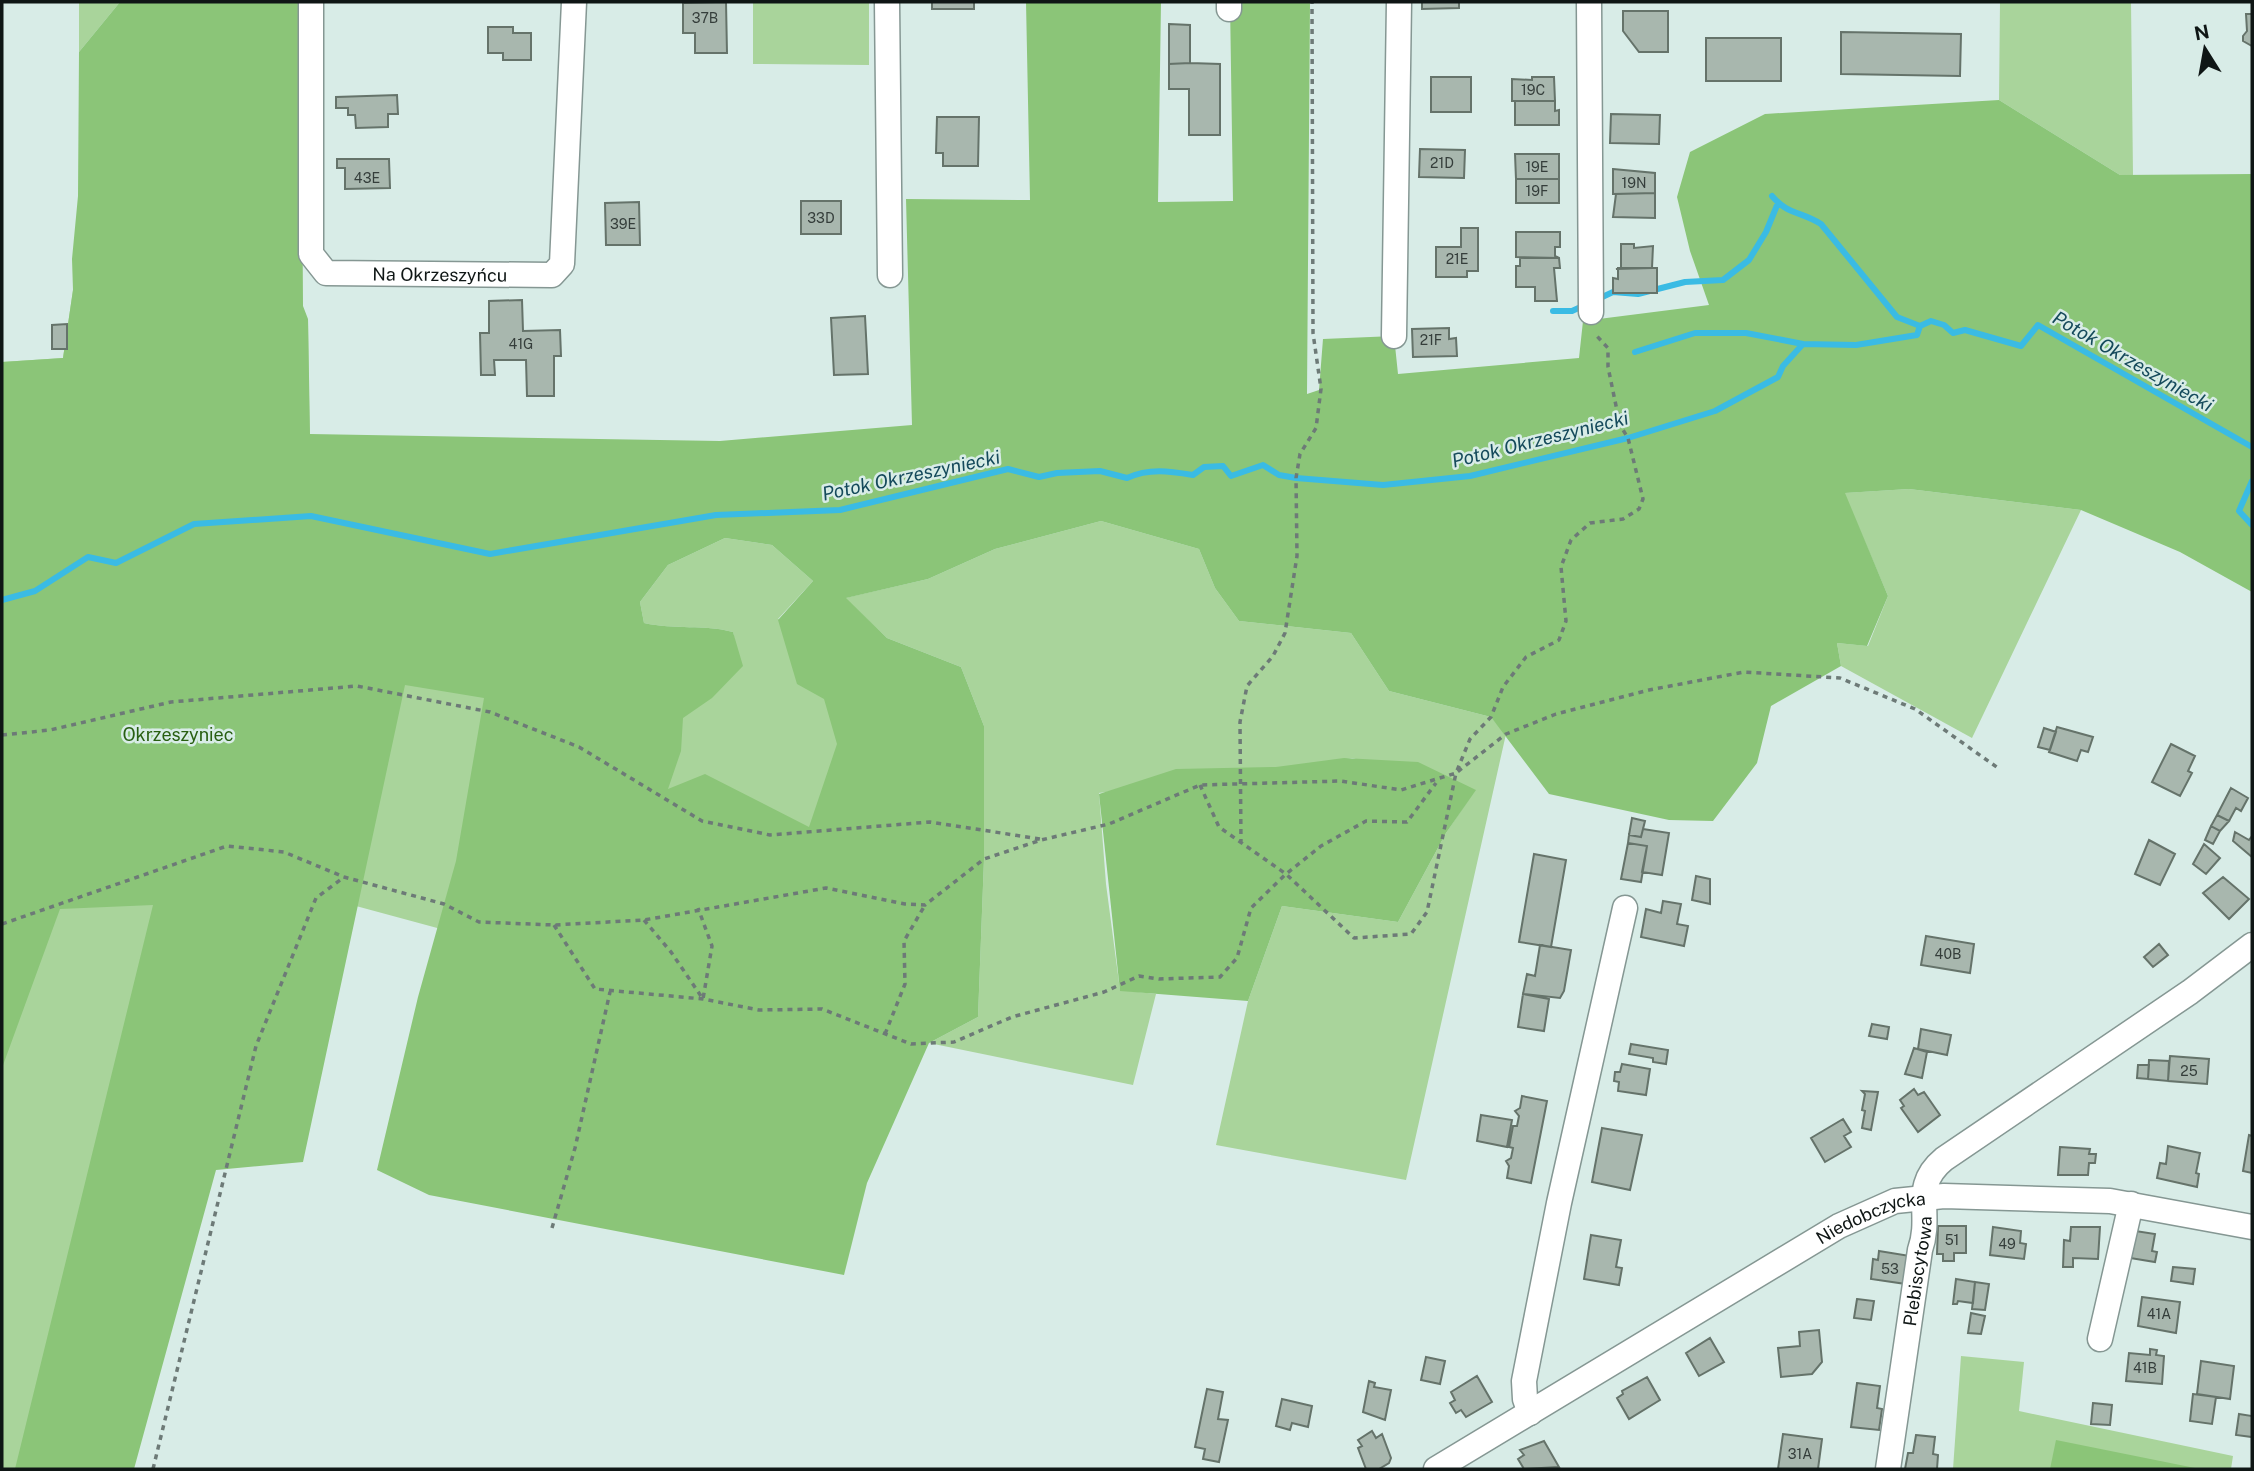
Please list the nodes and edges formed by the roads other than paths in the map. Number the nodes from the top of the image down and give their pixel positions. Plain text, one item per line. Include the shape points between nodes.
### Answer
1 (312, 2) edge
2 (575, 2) edge
3 (887, 2) edge
4 (1398, 2) edge
5 (1589, 2) edge
6 (890, 275) dead end
7 (1591, 321) road end
8 (1394, 336) dead end
9 (1625, 908) dead end
10 (2252, 944) edge
11 (1923, 1197) junction
12 (2131, 1204) junction
13 (2252, 1227) edge
14 (2100, 1339) dead end
15 (1530, 1413) junction
16 (1436, 1469) edge
17 (1888, 1469) edge

1 - 2 street, Na Okrzeszyńcu via 312,254 326,273 552,275 562,264
3 - 6 street
4 - 8 street
5 - 7 street
9 - 15 street via 1524,1381
10 - 11 street, Niedobczycka via 2190,992 1944,1159 1927,1177
11 - 12 street, Plebiscytowa
11 - 15 street, Niedobczycka via 1880,1206 1854,1218
11 - 17 street, Plebiscytowa via 1925,1236
12 - 13 street, Plebiscytowa
12 - 14 street
15 - 16 street, Niedobczycka

